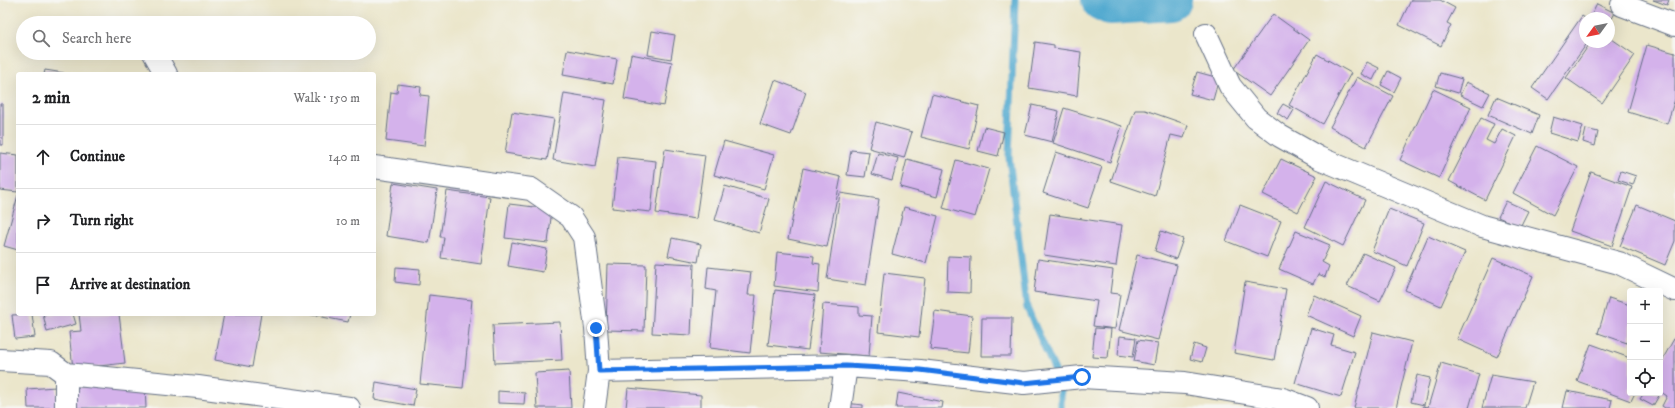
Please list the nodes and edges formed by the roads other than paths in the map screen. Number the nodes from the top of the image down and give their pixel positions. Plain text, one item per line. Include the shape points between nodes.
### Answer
1 (1622, 4) dead end
2 (1675, 25) edge
3 (1206, 34) dead end
4 (158, 60) edge
5 (165, 72) edge
6 (376, 167) edge
7 (1675, 290) edge
8 (0, 360) edge
9 (846, 366) junction
10 (599, 371) junction
11 (66, 374) junction
12 (66, 408) edge
13 (349, 408) edge
14 (594, 408) edge
15 (840, 408) edge
16 (1307, 408) edge

1 - 2 street
3 - 7 street via 1230,86 1256,118 1280,136 1319,158 1482,226 1619,263
4 - 5 street
6 - 10 street via 531,189 571,216 584,237
8 - 11 street via 51,363
9 - 10 street
9 - 15 street
9 - 16 street via 920,370 1024,383 1082,377 1185,383 1283,399
10 - 14 street
11 - 12 street
11 - 13 street via 198,387

